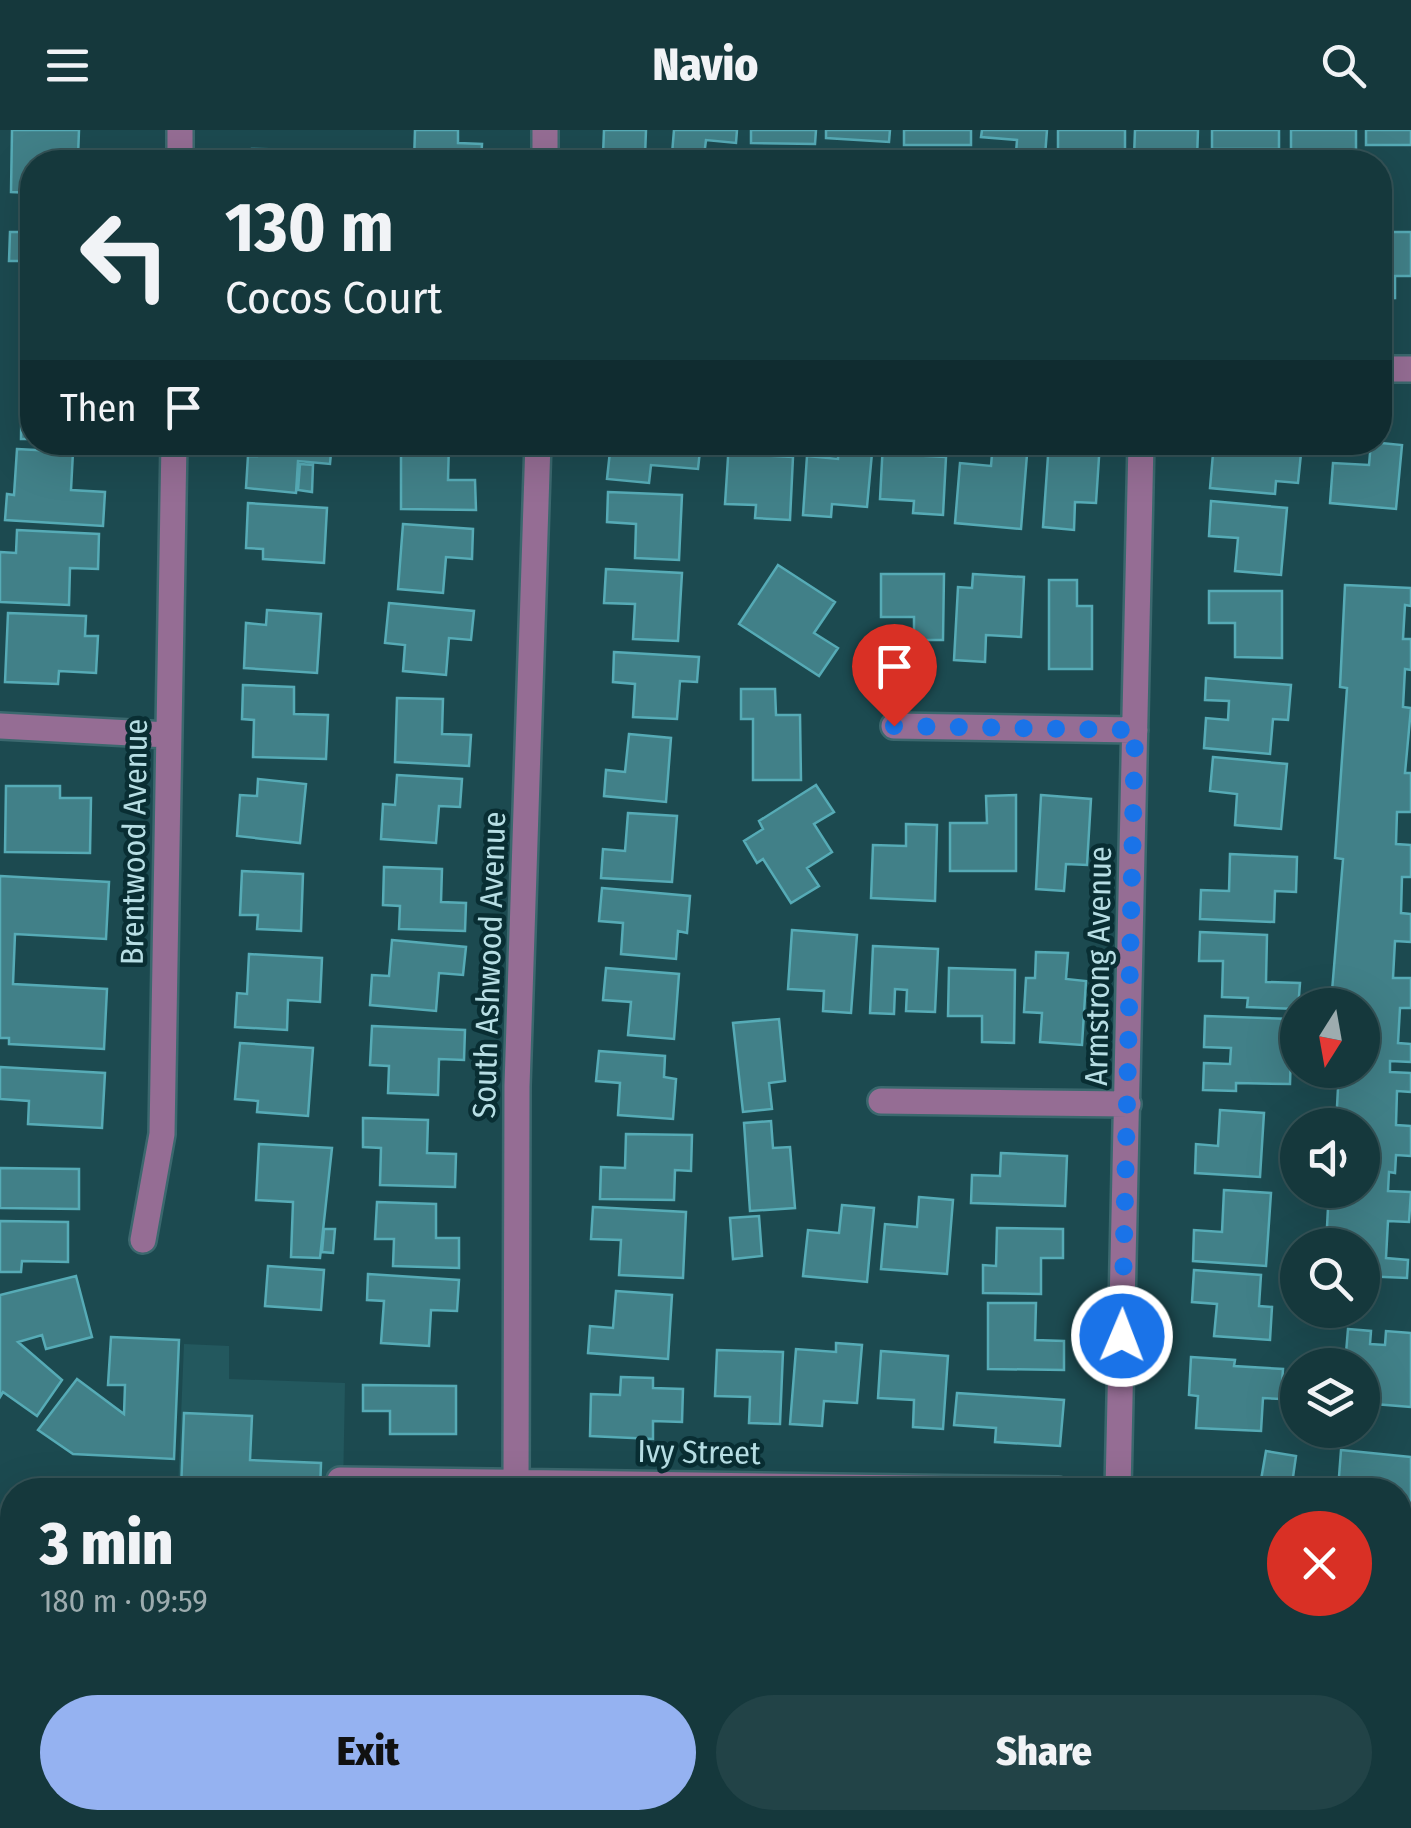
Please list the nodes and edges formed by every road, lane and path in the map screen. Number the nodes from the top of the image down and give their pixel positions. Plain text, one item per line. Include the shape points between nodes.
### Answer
1 (174, 455) edge
2 (538, 455) edge
3 (1141, 455) edge
4 (0, 726) edge
5 (894, 726) dead end
6 (1135, 730) junction
7 (168, 735) junction
8 (880, 1100) dead end
9 (1128, 1104) junction
10 (142, 1240) dead end
11 (516, 1478) edge
12 (1118, 1478) edge

1 - 7 street, Brentwood Avenue
2 - 11 street, South Ashwood Avenue via 517,1086
3 - 6 street, Armstrong Avenue
4 - 7 street
5 - 6 street
6 - 9 street, Armstrong Avenue
7 - 10 street, Brentwood Avenue via 162,1134
8 - 9 street
9 - 12 street, Armstrong Avenue

